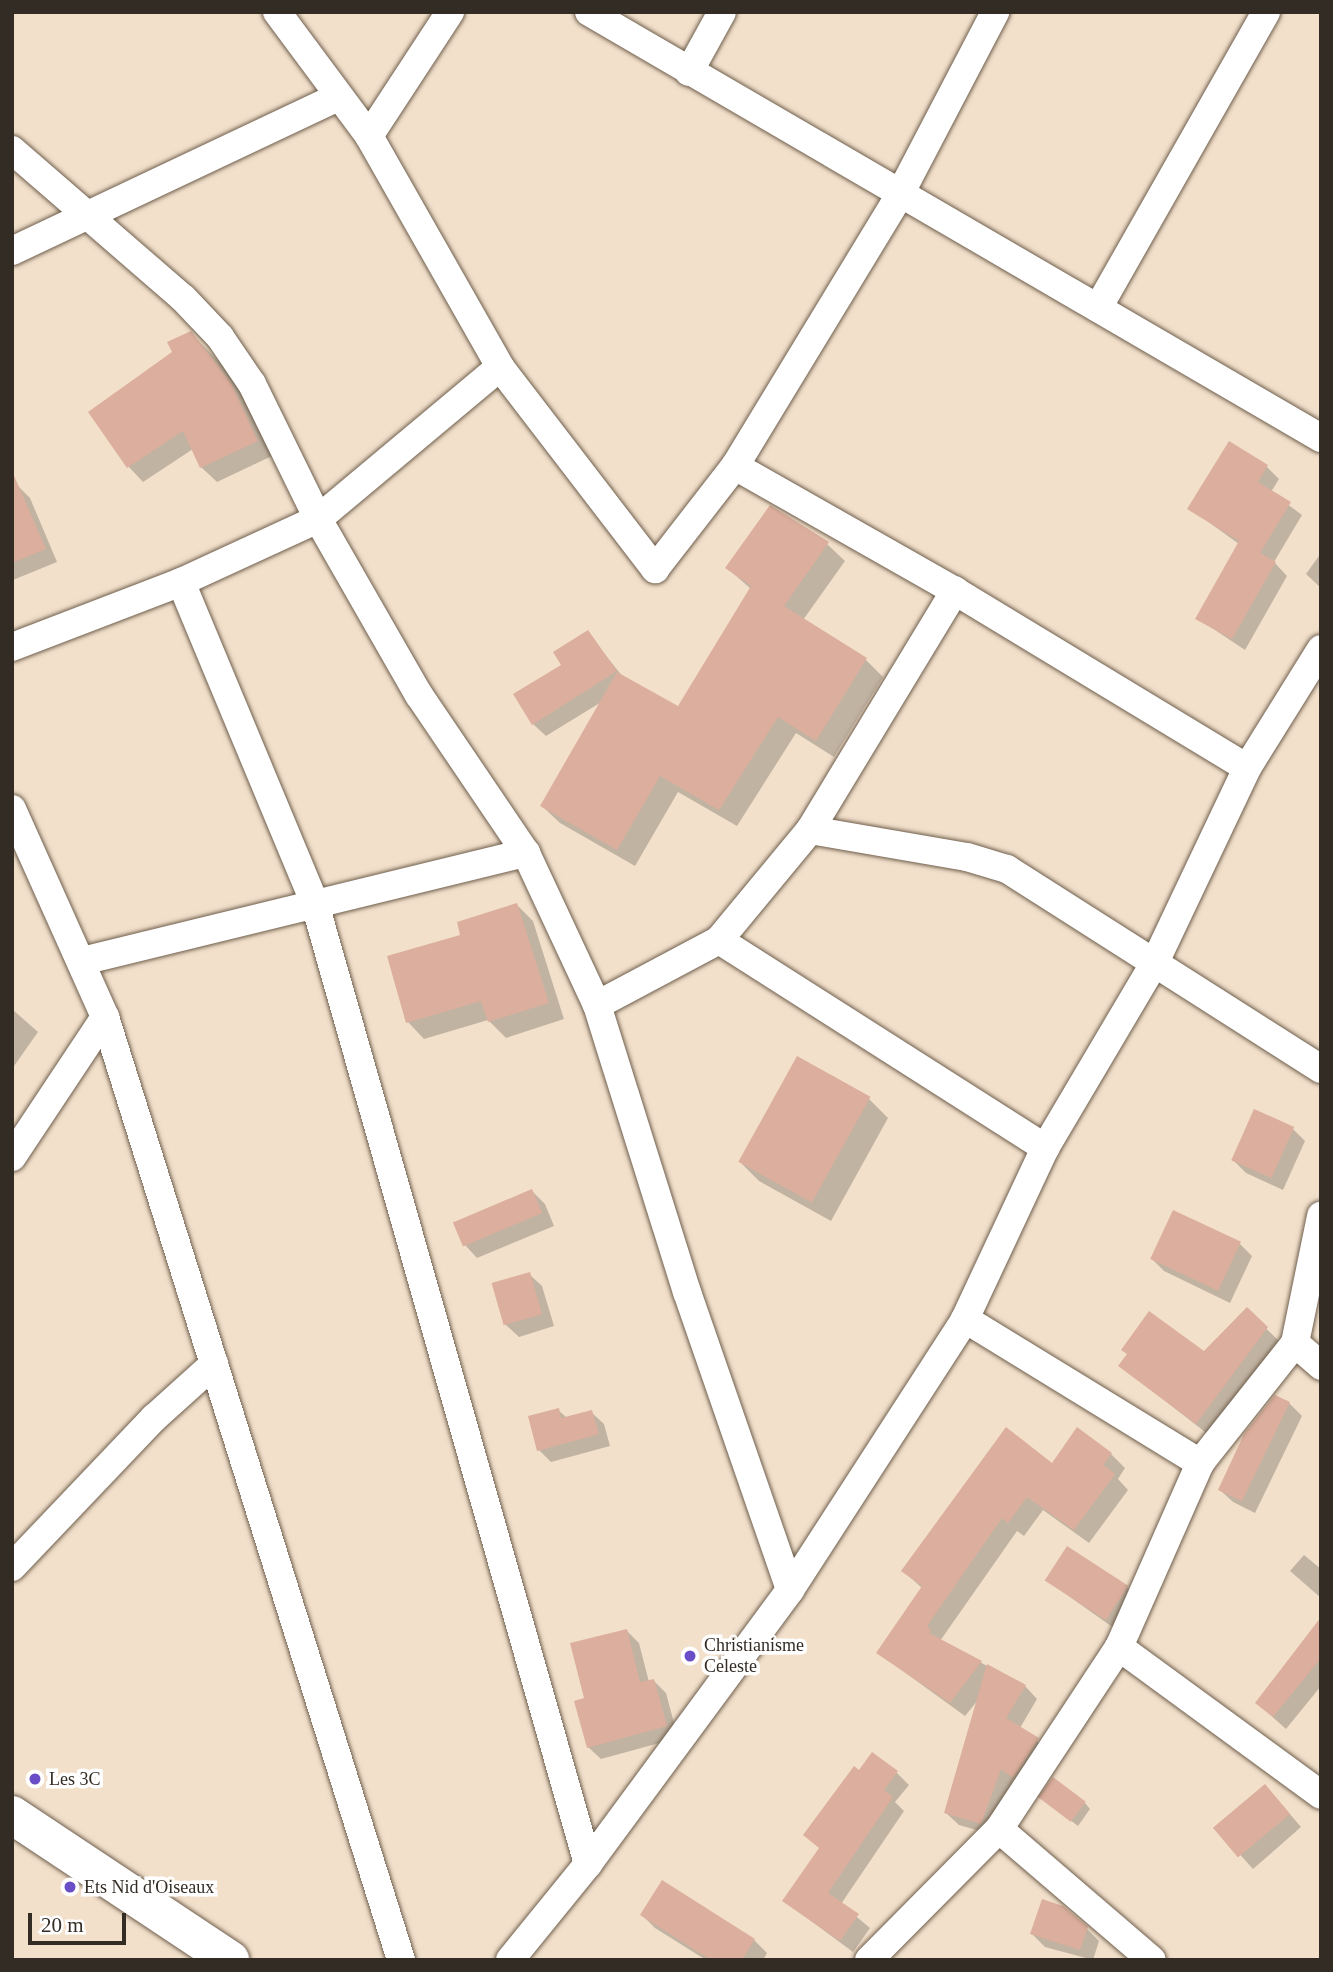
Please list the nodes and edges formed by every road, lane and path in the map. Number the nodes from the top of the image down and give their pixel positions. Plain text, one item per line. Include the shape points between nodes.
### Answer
1 (277, 12) edge
2 (450, 12) edge
3 (589, 12) edge
4 (722, 12) edge
5 (995, 12) edge
6 (1266, 12) edge
7 (689, 72) junction
8 (338, 97) junction
9 (369, 136) junction
10 (12, 150) edge
11 (899, 196) junction
12 (90, 216) junction
13 (12, 251) edge
14 (1098, 308) junction
15 (500, 367) junction
16 (1321, 438) edge
17 (735, 466) junction
18 (318, 519) junction
19 (181, 582) junction
20 (955, 591) junction
21 (12, 647) edge
22 (1321, 649) edge
23 (1247, 768) junction
24 (12, 810) edge
25 (810, 830) junction
26 (526, 853) junction
27 (315, 904) junction
28 (719, 940) junction
29 (1156, 960) junction
30 (82, 961) junction
31 (597, 1005) junction
32 (105, 1017) junction
33 (1321, 1069) edge
34 (1045, 1149) junction
35 (12, 1157) edge
36 (1321, 1216) edge
37 (965, 1318) junction
38 (1295, 1343) junction
39 (214, 1364) junction
40 (1321, 1366) edge
41 (1200, 1463) junction
42 (12, 1567) edge
43 (790, 1590) junction
44 (1119, 1647) junction
45 (1321, 1795) edge
46 (12, 1815) edge
47 (999, 1829) junction
48 (588, 1864) junction
49 (230, 1960) edge
50 (401, 1960) edge
51 (510, 1960) edge
52 (869, 1960) edge
53 (1152, 1960) edge

1 - 8 street
2 - 9 street
3 - 7 street
4 - 7 street
5 - 11 street
6 - 14 street
7 - 11 street
8 - 9 street
8 - 12 street
9 - 15 street
10 - 12 street
11 - 14 street
11 - 17 street
12 - 13 street
12 - 18 street via 220,337 252,384
14 - 16 street
15 - 17 street via 654,569
15 - 18 street
17 - 20 street
18 - 19 street
18 - 26 street via 419,695
19 - 21 street
19 - 27 street
20 - 23 street
20 - 25 street
22 - 23 street
23 - 29 street
24 - 30 street
25 - 28 street
25 - 29 street via 967,857 1007,869
26 - 27 street
26 - 31 street
27 - 30 street
27 - 48 street
28 - 31 street
28 - 34 street
29 - 33 street
29 - 34 street
30 - 32 street
31 - 43 street via 687,1292
32 - 35 street
32 - 39 street
34 - 37 street
36 - 38 street
37 - 41 street
37 - 43 street
38 - 40 street
38 - 41 street
39 - 42 street via 154,1418
39 - 50 street
41 - 44 street
43 - 48 street
44 - 45 street
44 - 47 street
46 - 49 main road
47 - 52 street
47 - 53 street
48 - 51 street

